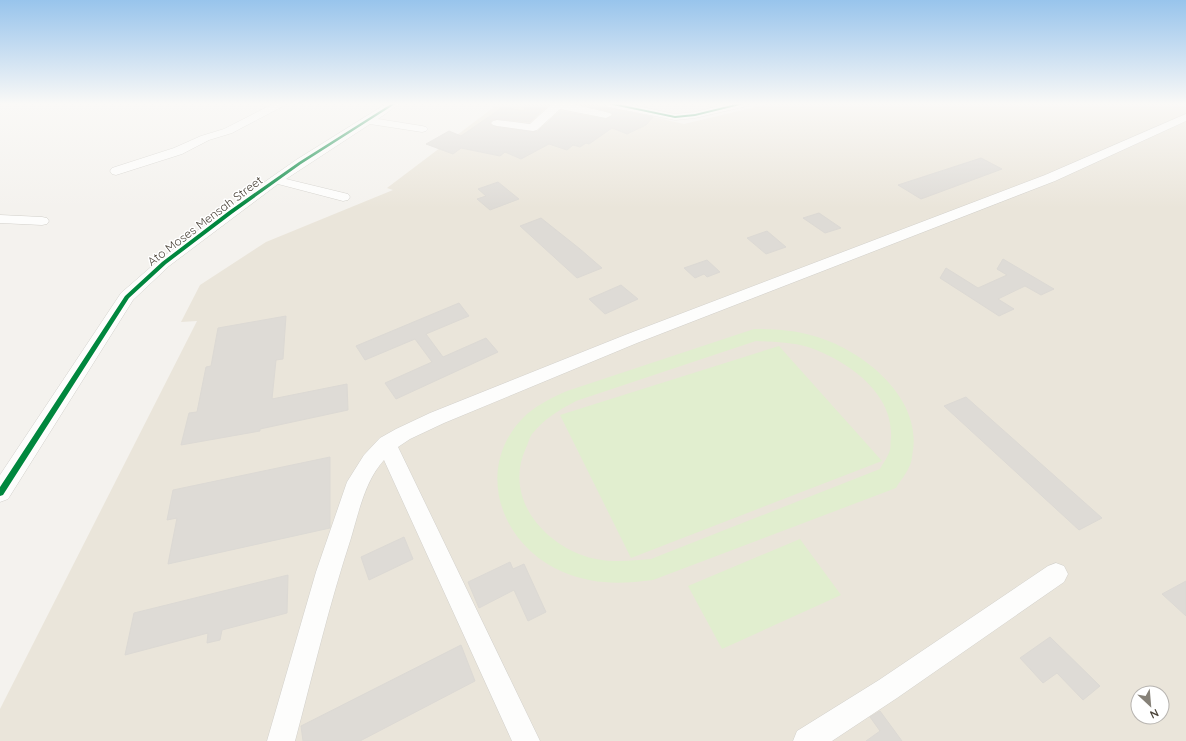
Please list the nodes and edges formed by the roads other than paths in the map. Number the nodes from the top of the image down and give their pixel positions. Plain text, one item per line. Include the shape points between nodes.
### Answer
1 (204, 139) edge
2 (341, 139) edge
3 (1138, 139) edge
4 (116, 171) dead end
5 (277, 180) junction
6 (343, 196) dead end
7 (0, 219) edge
8 (42, 221) dead end
9 (387, 444) junction
10 (0, 493) edge
11 (1056, 574) dead end
12 (280, 741) edge
13 (526, 741) edge
14 (807, 741) edge

1 - 4 street via 178,151
2 - 5 street, Ato Moses Mensah Street
3 - 9 street via 1050,178 631,339 437,418
5 - 6 street
5 - 10 street, Ato Moses Mensah Street via 164,263 127,297
7 - 8 street
9 - 12 street via 371,461 358,482 328,572
9 - 13 street
11 - 14 street

